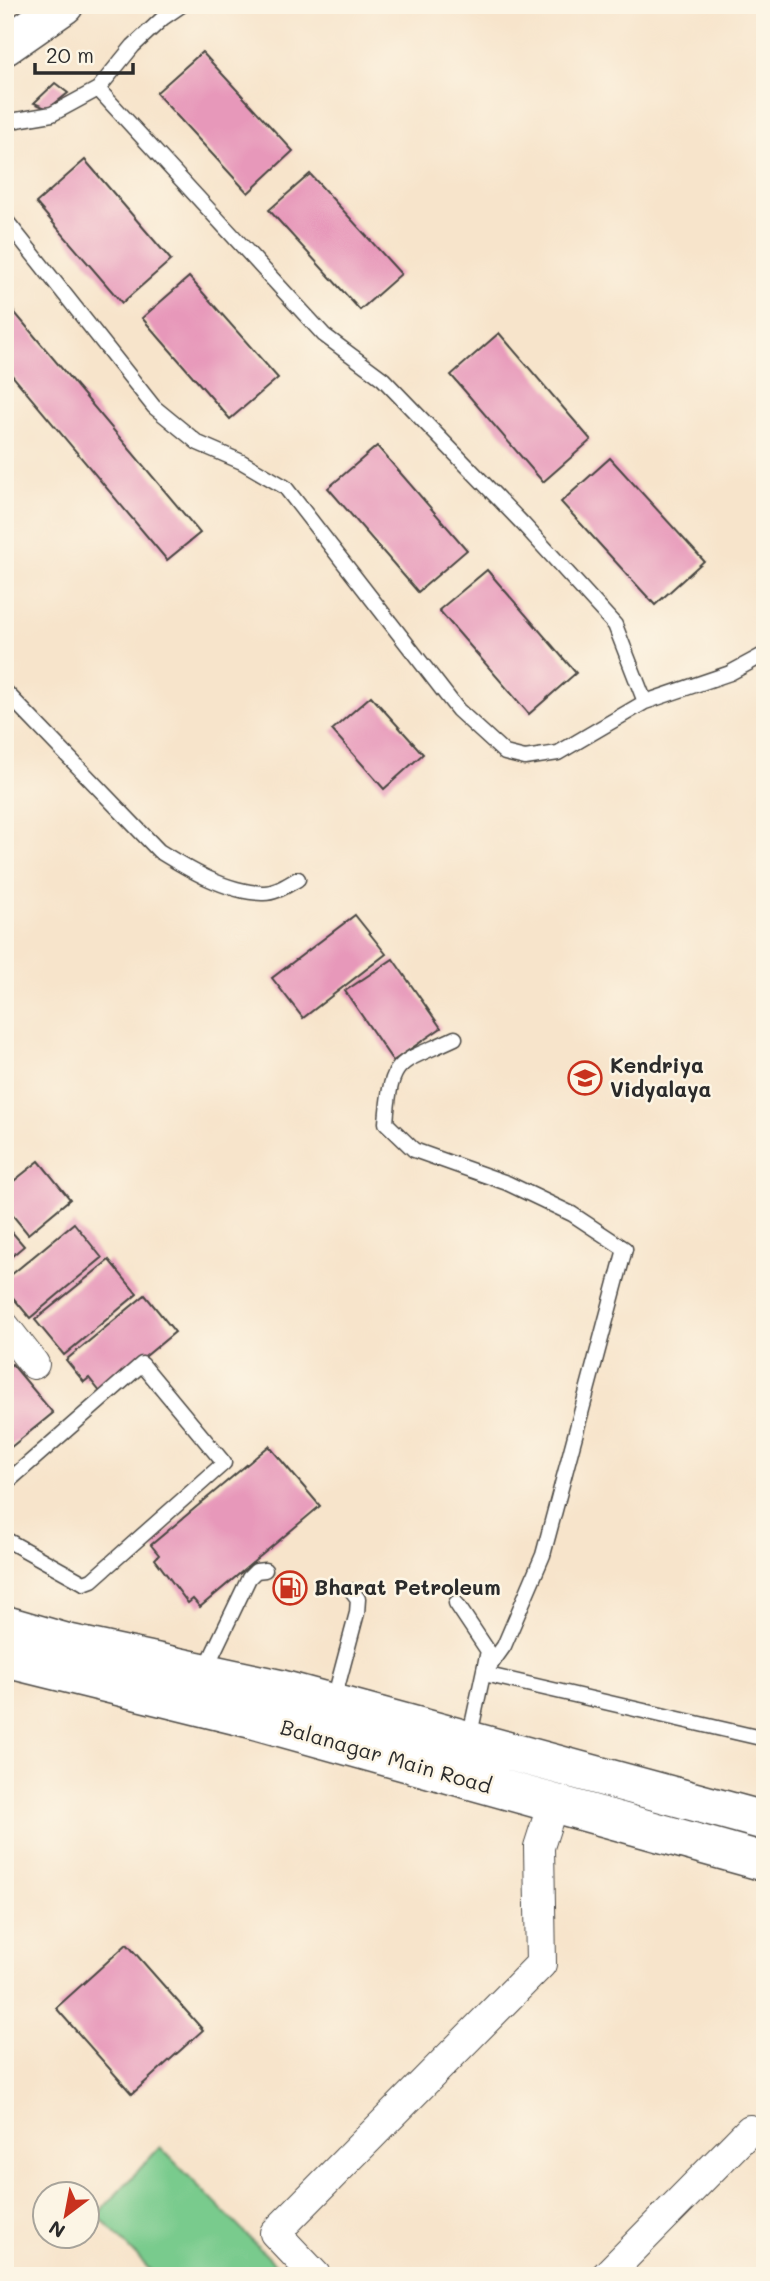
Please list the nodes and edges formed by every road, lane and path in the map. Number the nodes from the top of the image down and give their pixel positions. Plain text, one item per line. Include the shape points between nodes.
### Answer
1 (64, 5) edge
2 (182, 5) edge
3 (5, 46) edge
4 (98, 89) junction
5 (5, 122) edge
6 (5, 219) edge
7 (765, 654) edge
8 (5, 691) edge
9 (645, 702) junction
10 (298, 879) dead end
11 (455, 1038) dead end
12 (5, 1327) edge
13 (34, 1364) dead end
14 (5, 1483) edge
15 (5, 1539) edge
16 (265, 1570) dead end
17 (352, 1591) dead end
18 (456, 1603) dead end
19 (5, 1625) edge
20 (5, 1658) edge
21 (203, 1673) junction
22 (484, 1674) junction
23 (333, 1703) junction
24 (469, 1739) junction
25 (765, 1739) edge
26 (553, 1803) junction
27 (765, 1821) edge
28 (765, 1862) edge
29 (750, 2130) dead end
30 (316, 2276) edge
31 (606, 2276) edge

1 - 3 main road
2 - 4 lane via 133,46
4 - 5 lane via 52,114
4 - 9 lane via 324,335 383,379 615,625
6 - 9 lane via 154,407 198,443 285,488 458,710 505,753 525,758 558,753
7 - 9 lane via 730,673
8 - 10 lane via 159,851 184,866 264,894
11 - 22 lane via 400,1064 389,1082 386,1123 414,1150 507,1183 572,1213 625,1249 542,1555 505,1646
12 - 13 street
14 - 15 lane via 142,1364 224,1463 84,1583
16 - 21 lane via 249,1578
17 - 23 lane via 358,1599 357,1613
18 - 22 lane via 488,1651
19 - 21 main road, Balanagar Main Road
20 - 26 main road, Balanagar Main Road via 248,1718
21 - 23 main road, Balanagar Main Road
22 - 24 lane
22 - 25 lane
23 - 24 main road, Balanagar Main Road
24 - 27 main road, Balanagar Main Road
26 - 28 main road, Balanagar Main Road
26 - 30 street via 539,1847 541,1964 275,2233
29 - 31 street

